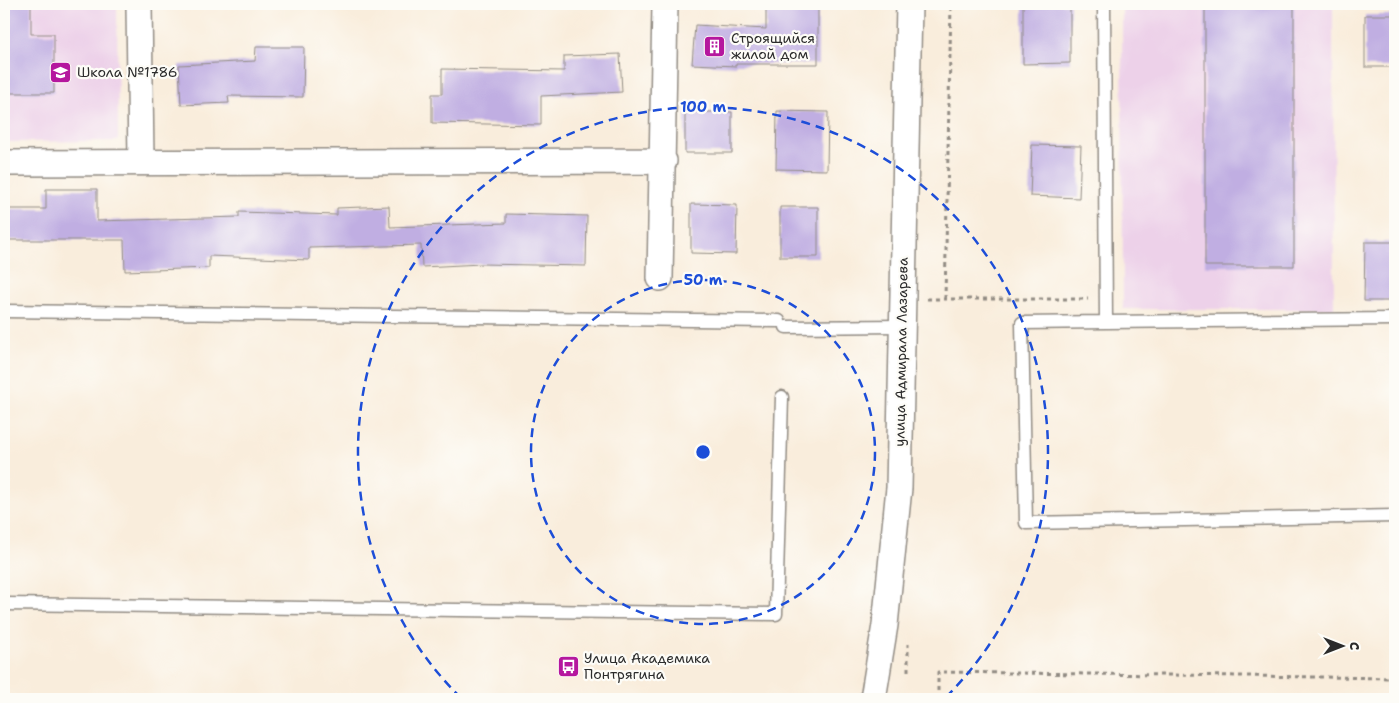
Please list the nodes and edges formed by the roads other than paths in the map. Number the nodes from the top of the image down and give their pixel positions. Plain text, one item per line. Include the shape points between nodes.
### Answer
1 (139, 4) edge
2 (665, 4) edge
3 (909, 4) edge
4 (1104, 4) edge
5 (664, 161) junction
6 (141, 162) junction
7 (4, 163) edge
8 (660, 278) dead end
9 (4, 311) edge
10 (1395, 319) edge
11 (1106, 322) junction
12 (902, 326) junction
13 (782, 397) dead end
14 (1395, 516) edge
15 (4, 604) edge
16 (873, 699) edge

1 - 6 street
2 - 5 street
3 - 12 street, улица Адмирала Лазарева
4 - 11 lane
5 - 6 street
5 - 8 street
6 - 7 street
9 - 12 lane
10 - 11 lane
11 - 14 lane via 1022,324 1026,523
12 - 16 street, улица Адмирала Лазарева via 898,488 885,625
13 - 15 lane via 776,614

